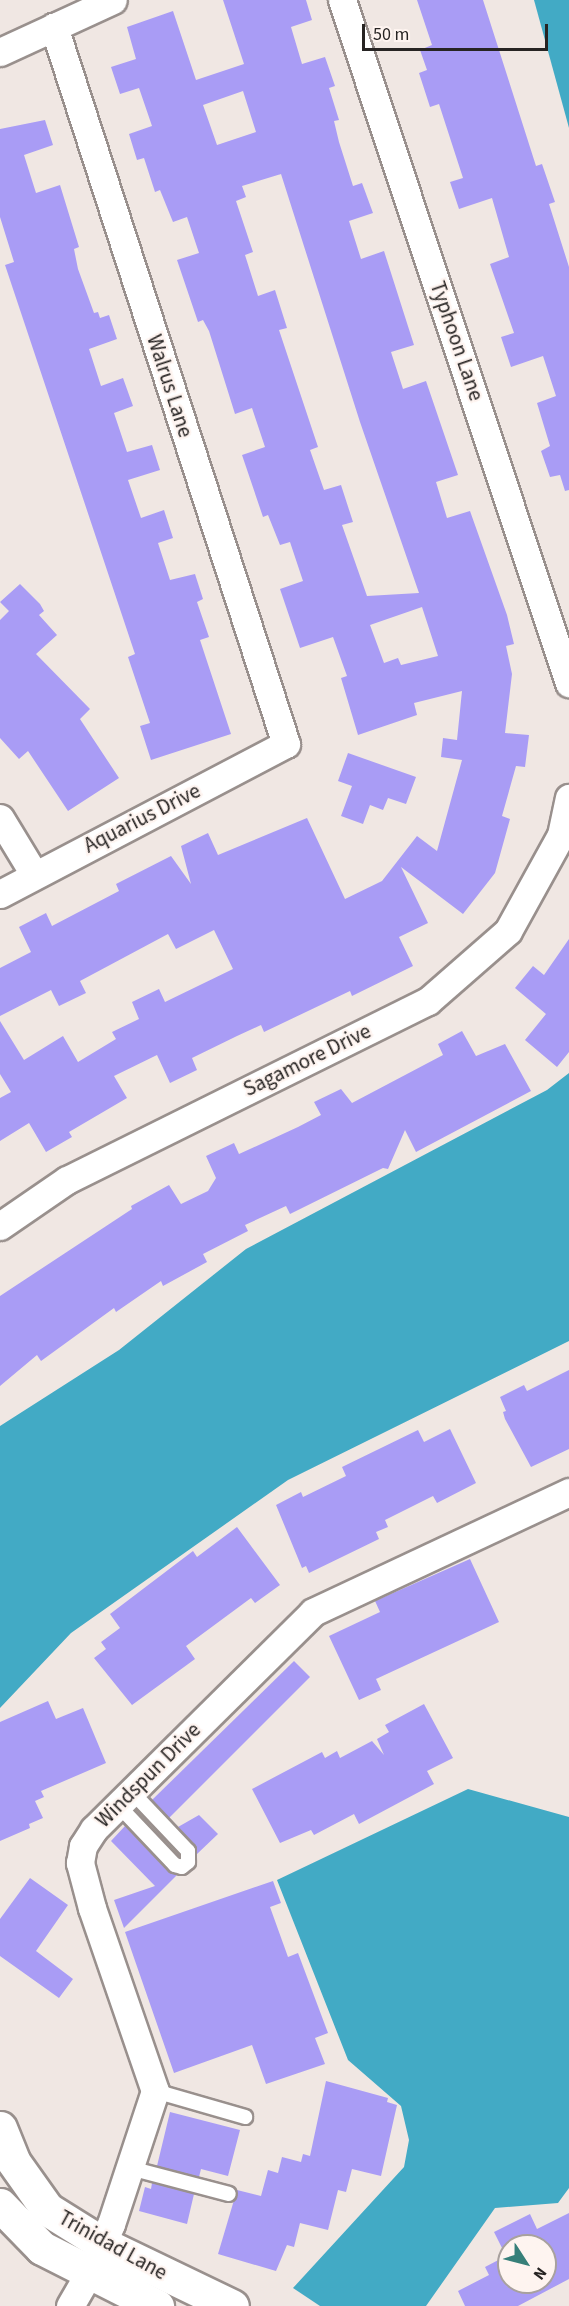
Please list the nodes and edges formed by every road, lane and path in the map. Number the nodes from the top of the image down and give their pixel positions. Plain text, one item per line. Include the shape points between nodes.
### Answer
1 (113, 0) edge
2 (342, 0) edge
3 (54, 27) junction
4 (0, 52) edge
5 (569, 683) edge
6 (286, 744) joint
7 (569, 798) edge
8 (0, 818) edge
9 (34, 874) junction
10 (0, 894) edge
11 (0, 1226) edge
12 (569, 1491) edge
13 (125, 1798) junction
14 (155, 2091) junction
15 (245, 2117) dead end
16 (0, 2128) edge
17 (130, 2168) junction
18 (229, 2194) dead end
19 (0, 2205) edge
20 (97, 2258) junction
21 (70, 2306) edge
22 (157, 2306) edge
23 (232, 2306) edge

1 - 3 street
2 - 5 street, Typhoon Lane
3 - 4 street
3 - 6 street, Walrus Lane
6 - 9 street, Aquarius Drive
7 - 11 street, Sagamore Drive via 561,835 508,931 428,1001 67,1180
8 - 9 street
9 - 10 street, Aquarius Drive
12 - 13 street, Windspun Drive via 313,1612
13 - 13 lane via 176,1865 182,1867 188,1862 188,1851
13 - 14 street, Windspun Drive via 94,1829 83,1846 80,1863
14 - 15 lane
14 - 17 street
16 - 20 street, Trinidad Lane via 12,2161 47,2209
17 - 18 lane
17 - 20 street
19 - 20 street, Trinidad Lane via 42,2248
20 - 21 street
20 - 22 street, Trinidad Lane
20 - 23 street, Trinidad Lane

